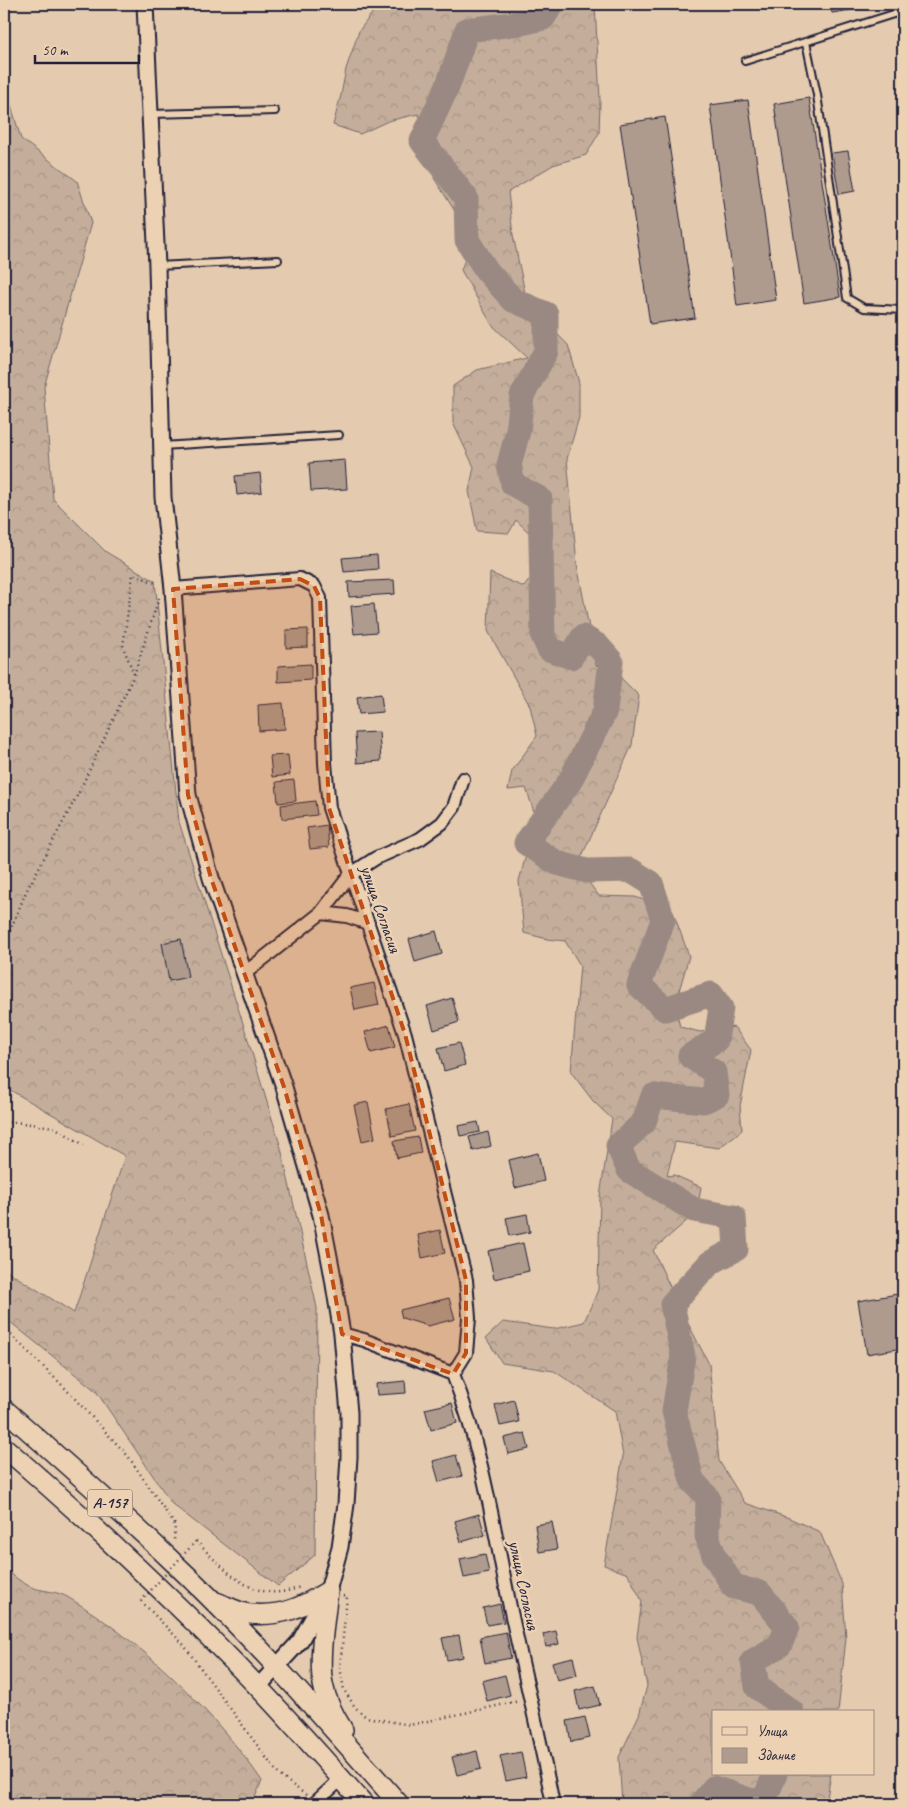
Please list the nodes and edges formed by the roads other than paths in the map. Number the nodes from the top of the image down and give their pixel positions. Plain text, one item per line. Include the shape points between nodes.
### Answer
1 (144, 4) edge
2 (903, 11) edge
3 (806, 42) junction
4 (745, 61) dead end
5 (275, 111) dead end
6 (150, 114) junction
7 (278, 260) dead end
8 (157, 266) junction
9 (903, 310) edge
10 (339, 435) dead end
11 (160, 446) junction
12 (165, 590) junction
13 (464, 779) dead end
14 (351, 874) junction
15 (321, 913) junction
16 (368, 923) junction
17 (245, 973) junction
18 (342, 1334) junction
19 (453, 1374) junction
20 (4, 1409) edge
21 (4, 1447) edge
22 (328, 1591) junction
23 (213, 1601) junction
24 (276, 1667) junction
25 (258, 1687) junction
26 (368, 1769) junction
27 (341, 1779) junction
28 (316, 1804) edge
29 (364, 1804) edge
30 (399, 1804) edge
31 (553, 1804) edge

1 - 6 street
2 - 3 lane
3 - 4 lane
3 - 9 lane via 817,94 847,298 864,308
5 - 6 lane
6 - 8 street
7 - 8 lane
8 - 11 street
10 - 11 lane
11 - 12 street
12 - 14 street, улица Согласия via 300,579 314,586 320,598 325,763 330,808
12 - 17 street via 188,795
13 - 14 street via 454,807 442,823 420,839 376,858
14 - 15 street
14 - 16 street, улица Согласия
15 - 16 street
15 - 17 street
16 - 19 street, улица Согласия via 405,1034 466,1280 469,1318 466,1353
17 - 18 street via 284,1087 321,1215
18 - 19 street
18 - 22 street via 349,1412 349,1458 340,1547
19 - 31 street, улица Согласия via 466,1407 486,1488
20 - 23 main road, А-157
21 - 25 main road, А-157 via 123,1554
22 - 23 main road via 302,1607 277,1614 249,1614
22 - 24 street via 300,1642
22 - 26 main road via 322,1652 323,1684 333,1713
23 - 24 main road, А-157
24 - 25 street
24 - 26 main road, А-157
25 - 27 main road, А-157
26 - 30 main road, А-157
27 - 28 street
27 - 29 main road, А-157

